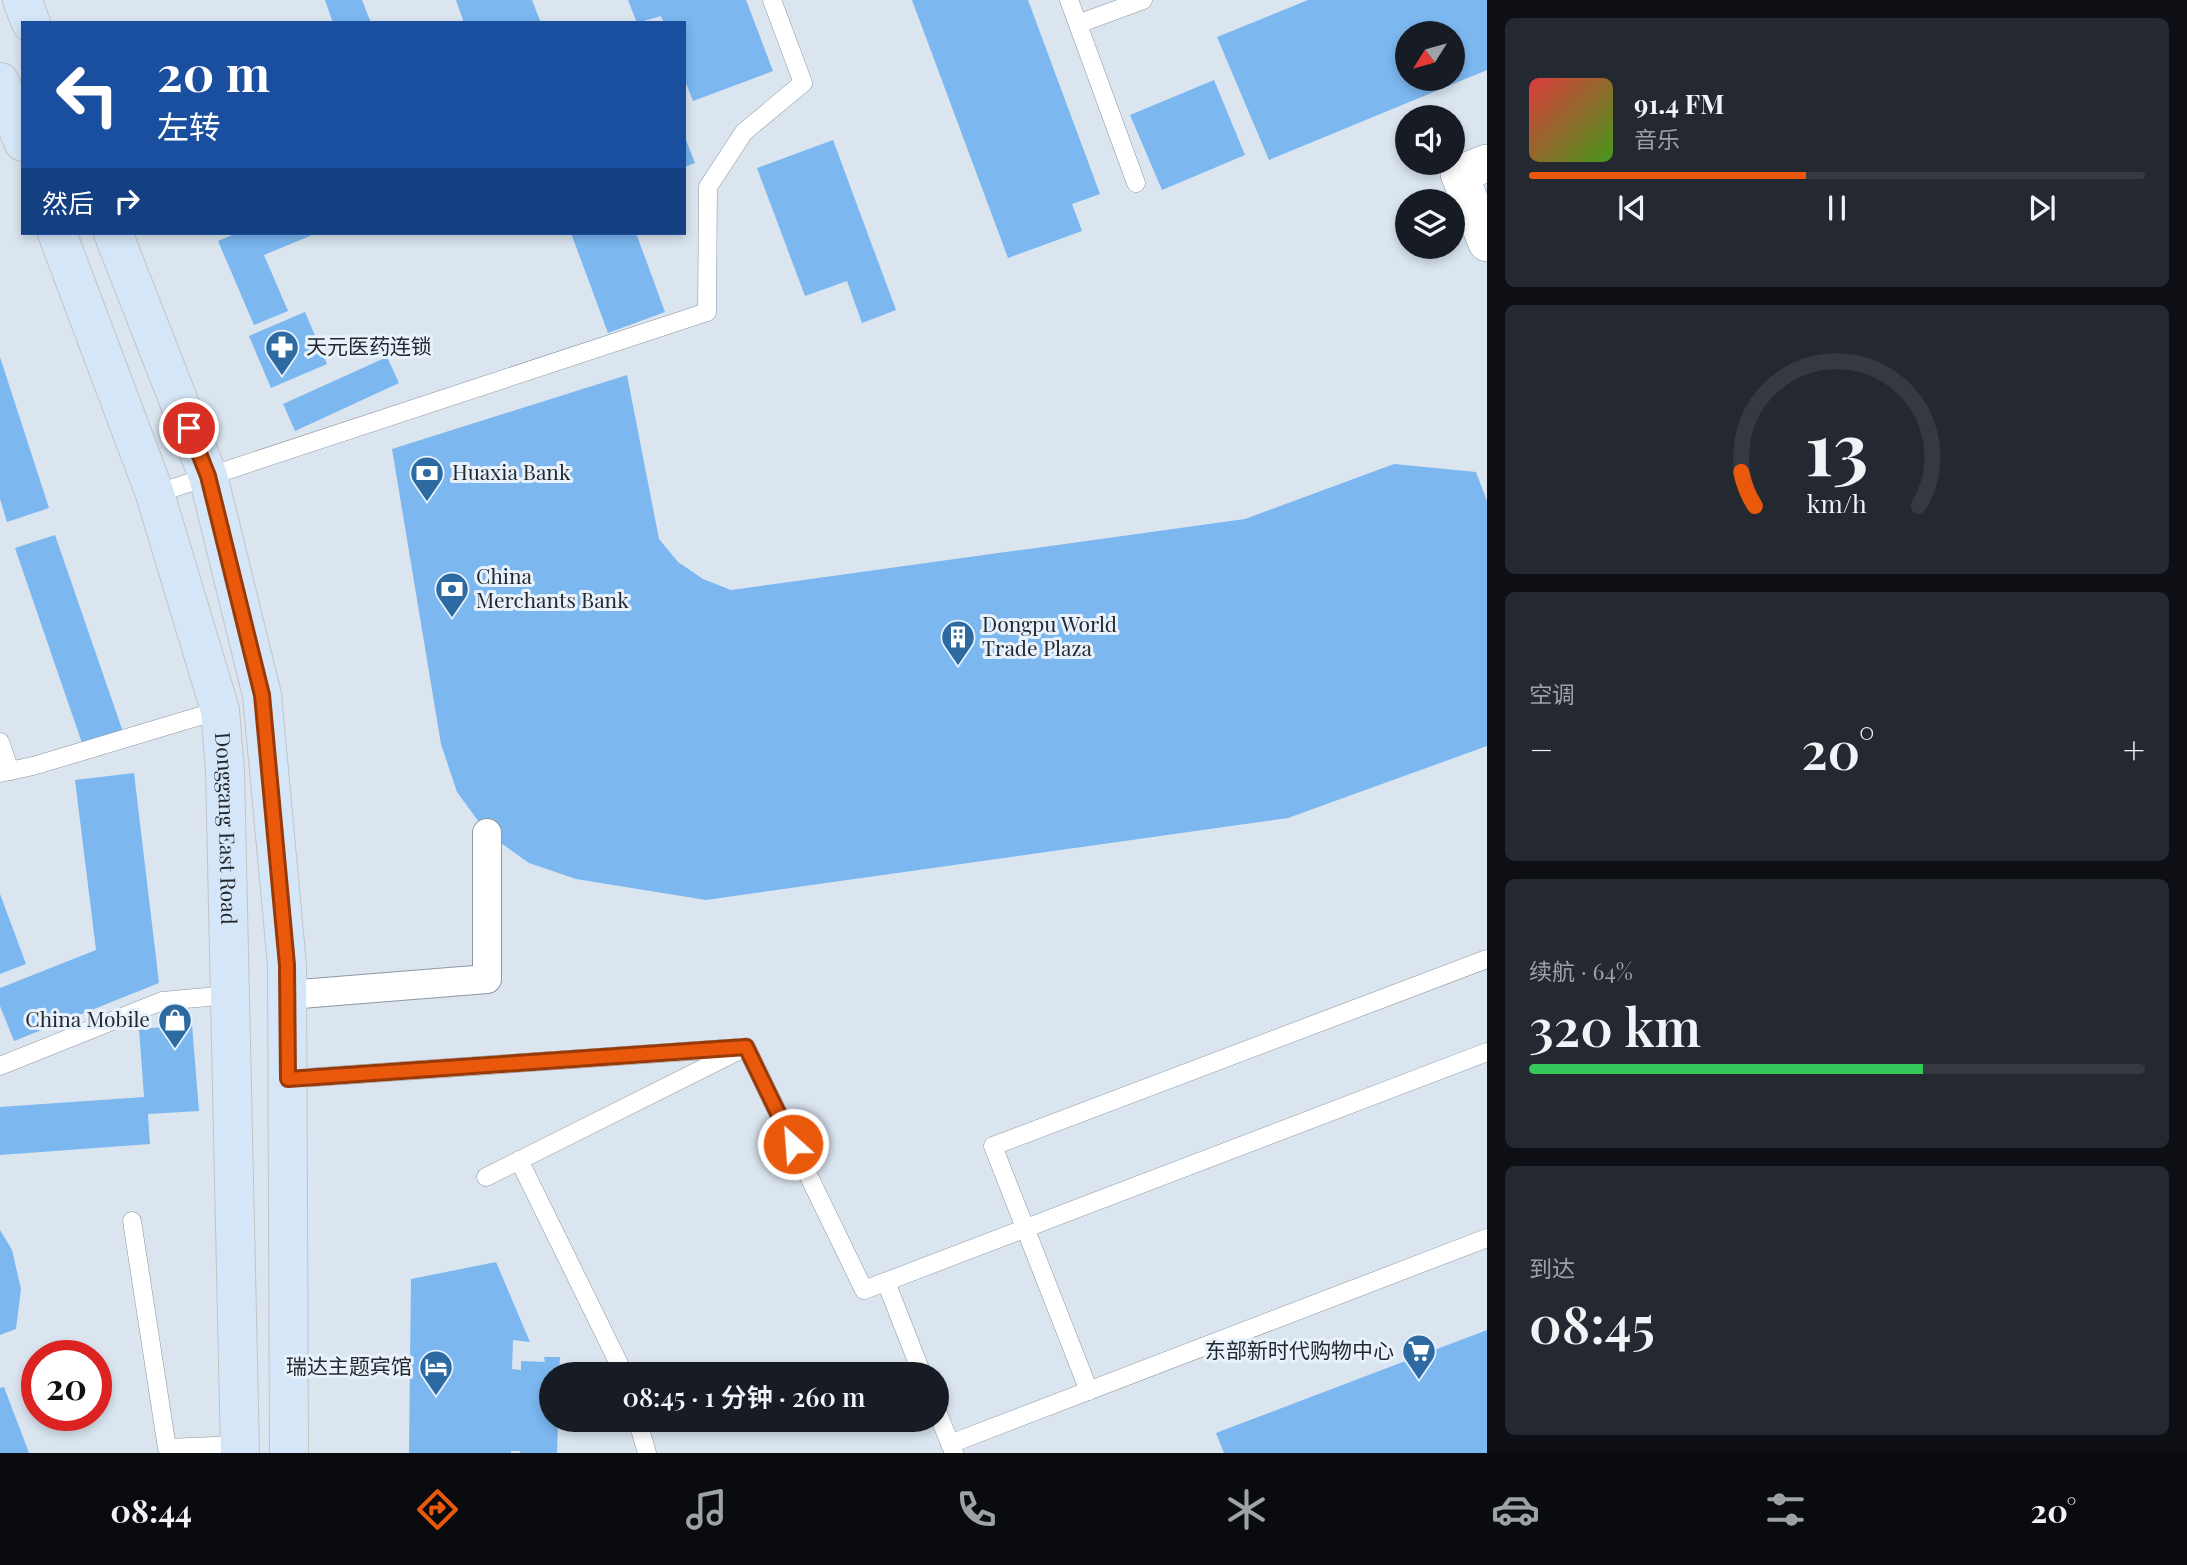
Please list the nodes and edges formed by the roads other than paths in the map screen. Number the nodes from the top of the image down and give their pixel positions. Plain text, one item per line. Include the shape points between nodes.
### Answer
1 (22, 0) edge
2 (772, 0) edge
3 (1069, 0) edge
4 (1143, 0) edge
5 (30, 21) edge
6 (1078, 24) junction
7 (0, 82) edge
8 (21, 137) edge
9 (1487, 163) edge
10 (1136, 183) dead end
11 (58, 235) edge
12 (114, 235) edge
13 (1487, 243) edge
14 (208, 476) junction
15 (155, 494) junction
16 (220, 710) junction
17 (0, 742) edge
18 (5, 772) edge
19 (487, 833) dead end
20 (1487, 959) edge
21 (230, 995) junction
22 (288, 995) junction
23 (746, 1047) junction
24 (1487, 1052) edge
25 (0, 1066) edge
26 (288, 1079) junction
27 (519, 1160) junction
28 (486, 1177) dead end
29 (132, 1221) dead end
30 (1024, 1229) junction
31 (1487, 1238) edge
32 (886, 1282) junction
33 (618, 1362) edge
34 (917, 1362) edge
35 (1089, 1391) junction
36 (641, 1432) edge
37 (952, 1448) edge
38 (240, 1449) edge
39 (289, 1453) edge
40 (647, 1453) edge

1 - 5 main road
2 - 14 lane via 803,83 744,132 708,187 707,312
3 - 6 lane
4 - 6 lane
6 - 10 lane
7 - 8 main road
9 - 13 street via 1459,174
11 - 15 main road, Donggang East Road
12 - 14 main road, Donggang East Road
14 - 15 lane
14 - 22 main road, Donggang East Road via 262,695
15 - 16 main road, Donggang East Road
16 - 18 lane
16 - 21 main road, Donggang East Road
17 - 18 lane
19 - 22 street via 487,979
20 - 30 lane via 993,1146
21 - 25 lane via 162,1001
21 - 38 main road, Donggang East Road
22 - 26 main road, Donggang East Road
23 - 26 lane
23 - 27 lane
23 - 32 lane via 864,1290
24 - 30 lane
26 - 39 main road, Donggang East Road
27 - 28 lane
27 - 33 lane
29 - 38 lane via 167,1448
30 - 32 lane
30 - 35 lane
31 - 35 lane
32 - 34 lane
35 - 37 lane
36 - 40 lane

